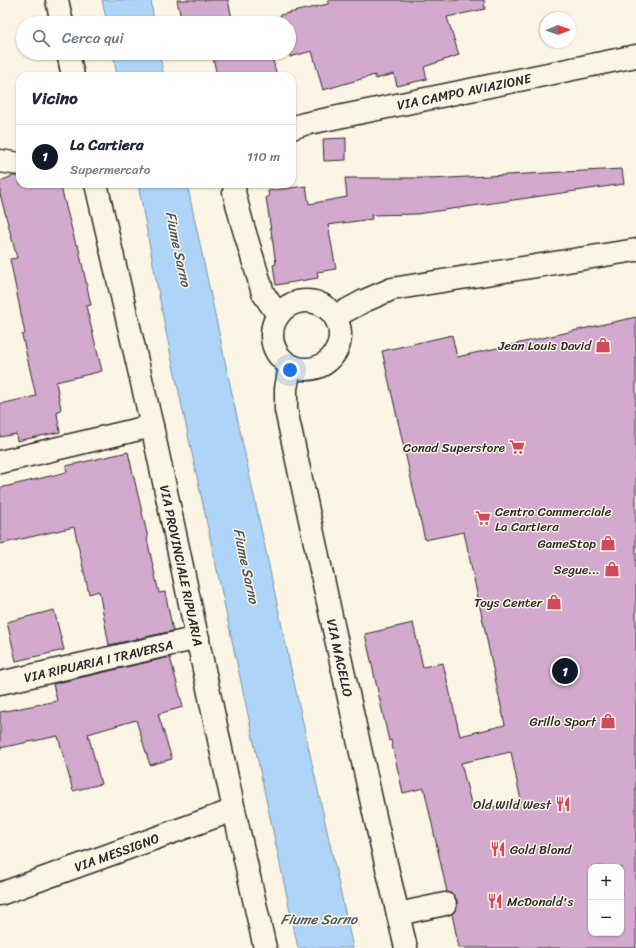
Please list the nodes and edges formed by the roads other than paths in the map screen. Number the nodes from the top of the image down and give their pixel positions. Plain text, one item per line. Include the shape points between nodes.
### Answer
1 (57, 0) edge
2 (60, 16) edge
3 (636, 56) edge
4 (70, 60) edge
5 (72, 72) edge
6 (296, 127) edge
7 (0, 161) edge
8 (16, 163) edge
9 (97, 188) edge
10 (234, 188) edge
11 (636, 250) edge
12 (278, 315) junction
13 (336, 316) junction
14 (290, 366) junction
15 (152, 426) junction
16 (0, 462) edge
17 (198, 638) junction
18 (0, 683) edge
19 (234, 810) junction
20 (0, 894) edge
21 (446, 904) dead end
22 (398, 914) junction
23 (265, 948) edge
24 (406, 948) edge

1 - 2 street
3 - 6 street, VIA CAMPO AVIAZIONE
4 - 5 street
7 - 8 street
9 - 15 street, VIA PROVINCIALE RIPUARIA
10 - 12 street via 242,224 263,293
11 - 13 street via 392,289
12 - 13 street via 286,306 308,300 319,302
12 - 14 street via 271,337 280,358
13 - 14 street via 341,338 332,358 324,365 312,369
14 - 22 street, VIA MACELLO via 286,410
15 - 16 street
15 - 17 street, VIA PROVINCIALE RIPUARIA
17 - 18 street, VIA RIPUARIA I TRAVERSA
17 - 19 street, VIA PROVINCIALE RIPUARIA
19 - 20 street, VIA MESSIGNO
19 - 23 street, VIA PROVINCIALE RIPUARIA
21 - 22 street
22 - 24 street, VIA MACELLO

